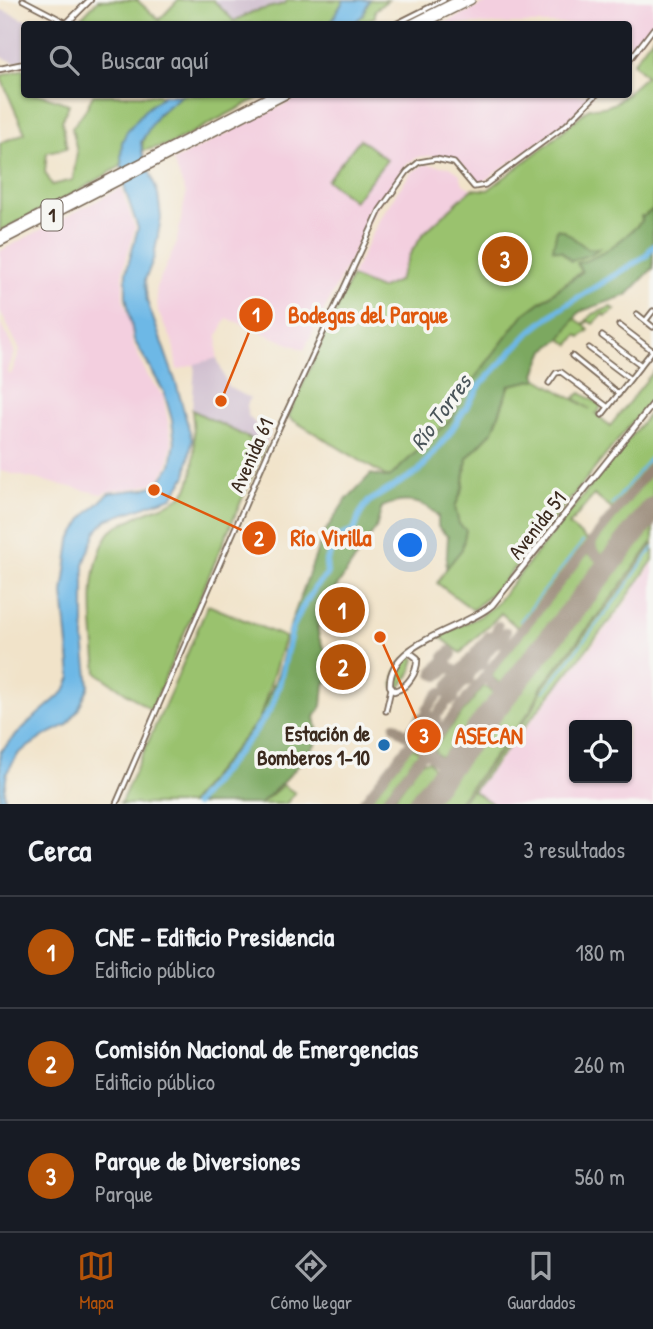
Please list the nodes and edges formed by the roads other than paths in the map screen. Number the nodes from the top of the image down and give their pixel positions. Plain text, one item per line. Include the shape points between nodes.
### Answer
1 (23, 0) edge
2 (81, 0) edge
3 (444, 0) edge
4 (459, 0) edge
5 (471, 0) edge
6 (88, 2) edge
7 (62, 21) edge
8 (70, 21) edge
9 (402, 21) edge
10 (417, 21) edge
11 (429, 21) edge
12 (653, 29) edge
13 (632, 57) edge
14 (21, 65) edge
15 (0, 69) edge
16 (267, 98) edge
17 (279, 98) edge
18 (593, 98) edge
19 (180, 146) junction
20 (103, 186) junction
21 (0, 234) edge
22 (0, 242) edge
23 (653, 311) edge
24 (637, 314) dead end
25 (646, 320) junction
26 (619, 325) dead end
27 (653, 327) edge
28 (602, 335) dead end
29 (589, 348) dead end
30 (653, 350) edge
31 (572, 356) dead end
32 (641, 365) junction
33 (630, 379) junction
34 (549, 383) dead end
35 (619, 394) junction
36 (653, 404) edge
37 (608, 407) junction
38 (602, 415) dead end
39 (425, 640) junction
40 (409, 652) junction
41 (417, 657) junction
42 (391, 689) junction
43 (386, 711) dead end
44 (116, 804) edge

1 - 7 street
2 - 6 street
3 - 9 street
4 - 10 highway
5 - 11 highway
6 - 8 main road
12 - 13 street
14 - 15 main road
16 - 19 highway, 1
17 - 19 highway, 1
18 - 44 street, Avenida 61 via 566,125 485,186 474,187 454,163 419,162 380,210 318,340
19 - 20 highway, 1
20 - 21 highway, 1
20 - 22 highway, 1
23 - 25 street
24 - 25 street
25 - 27 street
26 - 30 street
28 - 32 street
29 - 33 street
30 - 32 street
31 - 35 street
32 - 33 street
33 - 35 street
34 - 37 street via 561,372
35 - 37 street
36 - 39 main road, Avenida 51 via 499,598 479,615
37 - 38 street
39 - 40 main road, Avenida 51
39 - 41 main road
40 - 41 main road
40 - 42 main road, Avenida 51 via 394,669
41 - 42 main road via 409,681 398,691
42 - 43 street, Avenida 51

